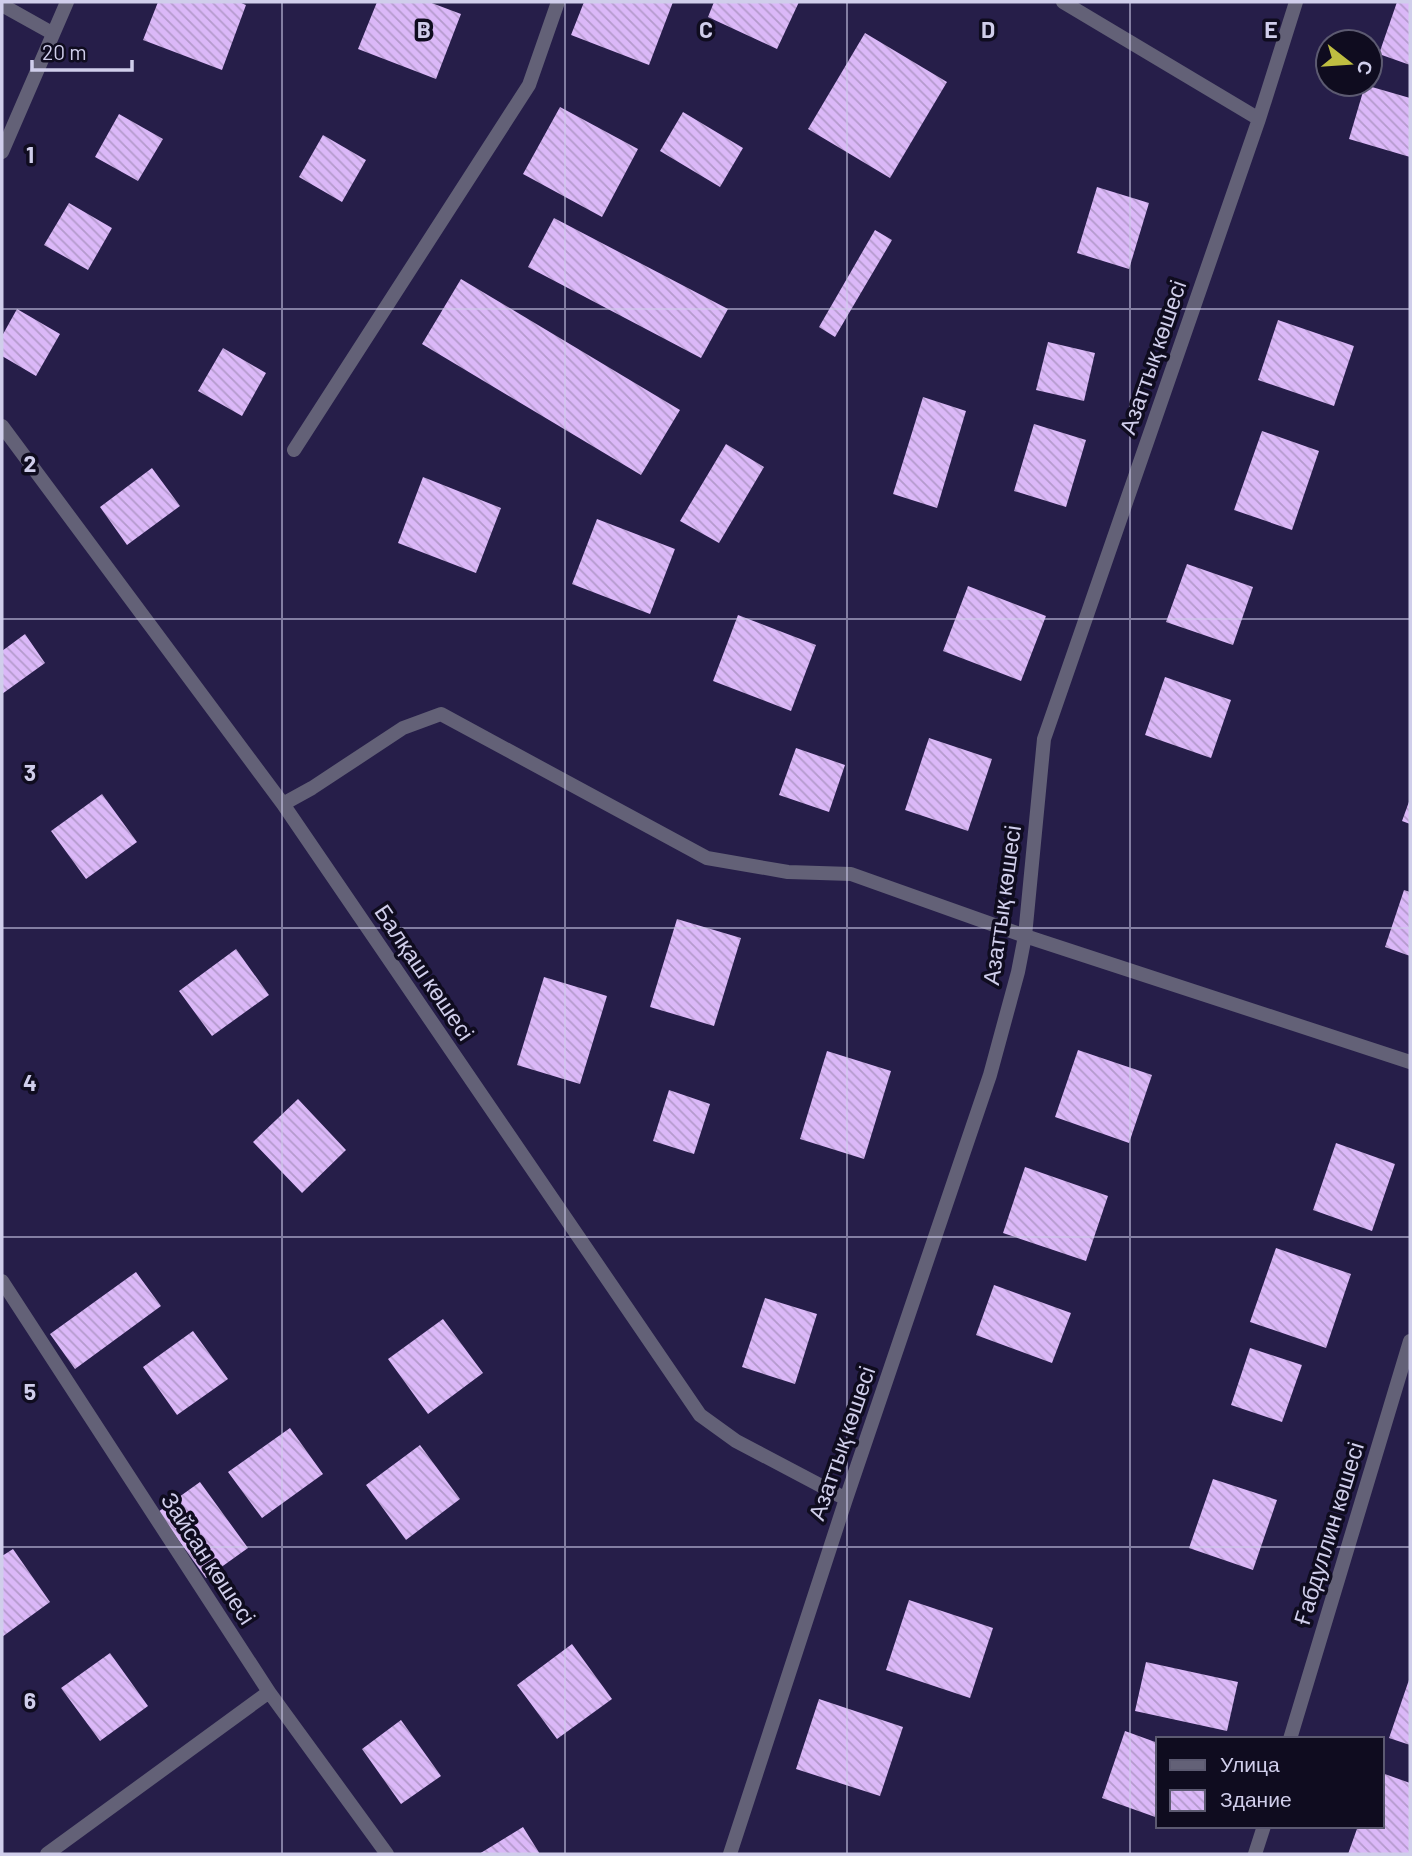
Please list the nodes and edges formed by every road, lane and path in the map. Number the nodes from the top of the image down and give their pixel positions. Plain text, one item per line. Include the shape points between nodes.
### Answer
1 (67, 2) edge
2 (558, 2) edge
3 (1063, 2) edge
4 (1296, 2) edge
5 (2, 5) edge
6 (52, 33) junction
7 (1259, 119) junction
8 (2, 152) edge
9 (2, 426) edge
10 (294, 450) dead end
11 (283, 804) junction
12 (1025, 936) junction
13 (1410, 1062) edge
14 (2, 1281) edge
15 (1410, 1341) edge
16 (846, 1499) junction
17 (269, 1692) junction
18 (1291, 1737) edge
19 (1263, 1828) edge
20 (47, 1854) edge
21 (387, 1854) edge
22 (730, 1854) edge
23 (1255, 1854) edge

1 - 6 street
2 - 10 street via 529,85
3 - 7 street
4 - 7 street, Азаттық көшесі
5 - 6 street
6 - 8 street
7 - 12 street, Азаттық көшесі via 1044,739
9 - 11 street, Балқаш көшесі
11 - 12 street via 403,728 441,713 707,858 788,872 851,874
11 - 16 street, Балқаш көшесі via 701,1415 736,1441
12 - 13 street
12 - 16 street, Азаттық көшесі via 990,1075
14 - 17 street, Зайсан көшесі
15 - 18 street, Ғабдуллин көшесі
16 - 22 street, Азаттық көшесі
17 - 20 street
17 - 21 street, Зайсан көшесі
19 - 23 street

